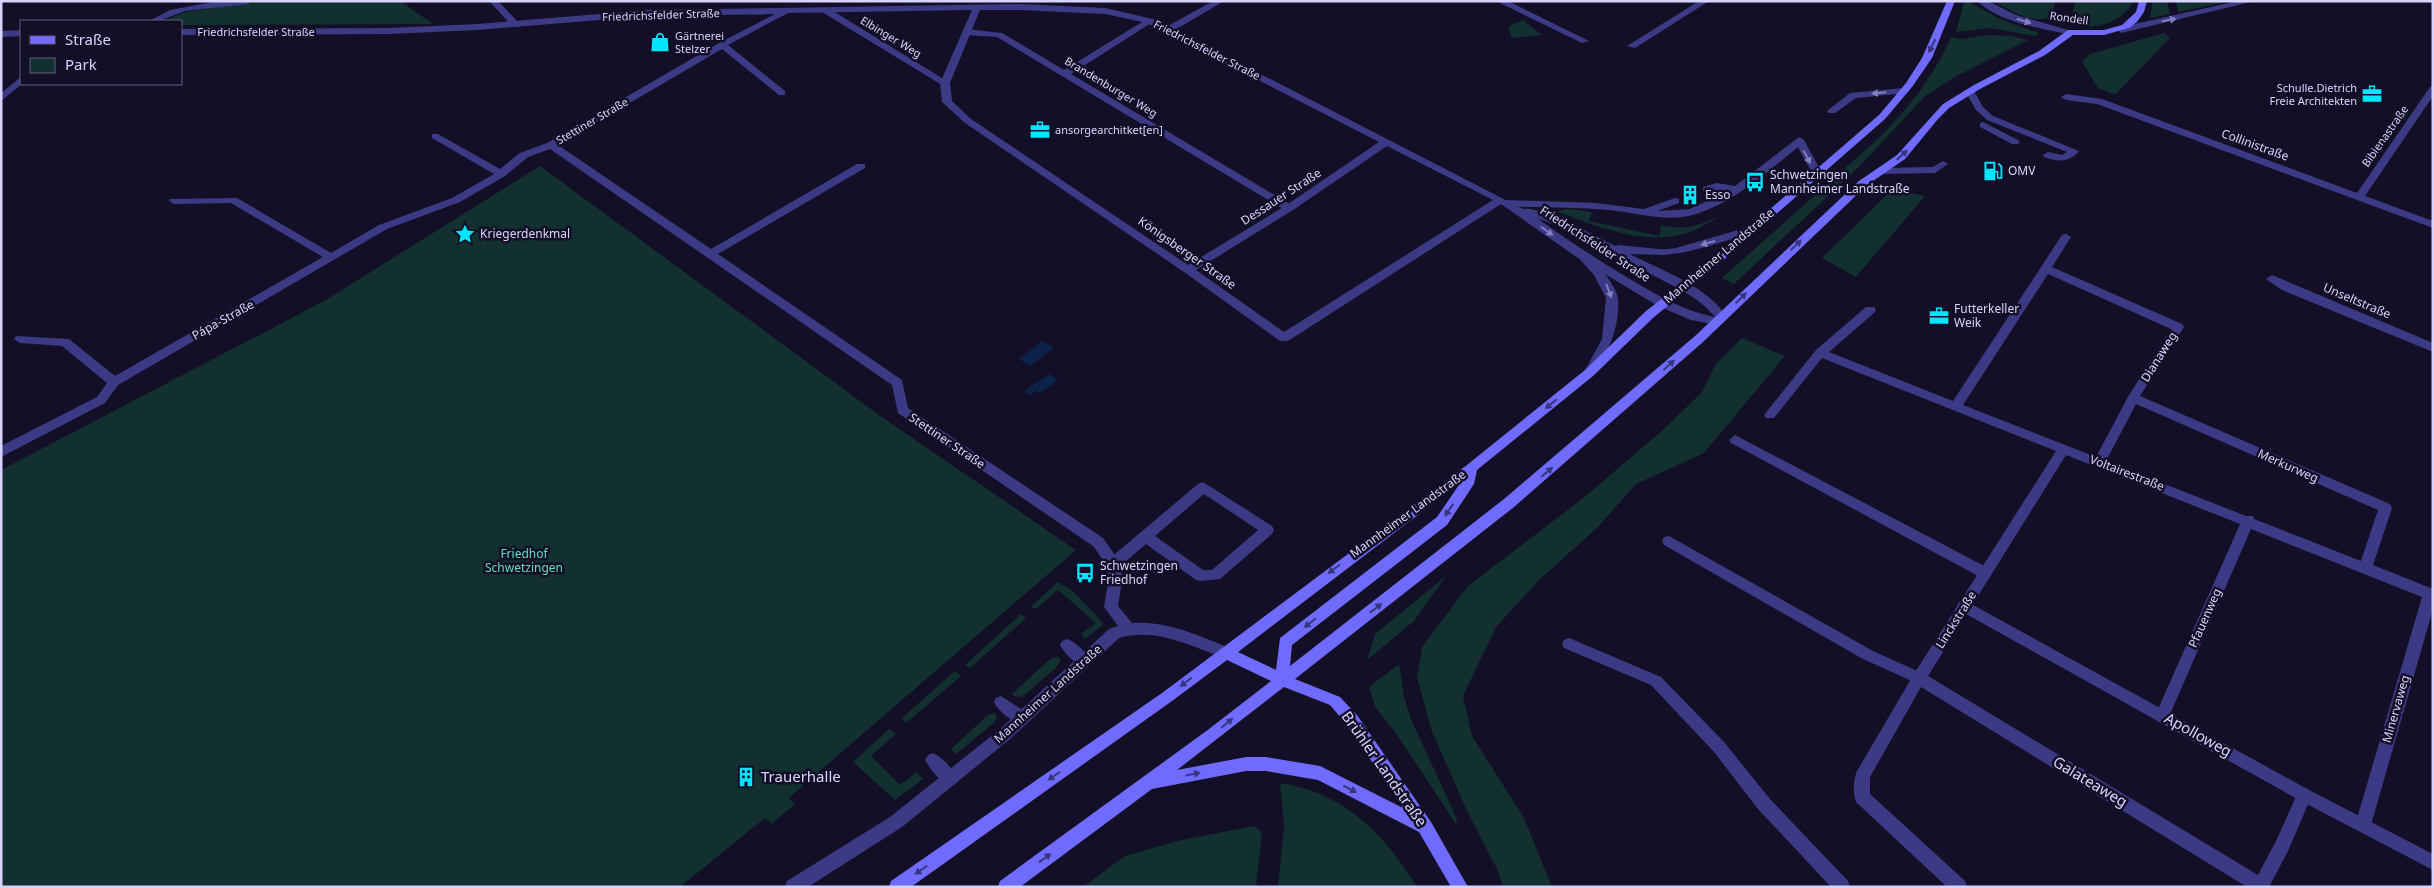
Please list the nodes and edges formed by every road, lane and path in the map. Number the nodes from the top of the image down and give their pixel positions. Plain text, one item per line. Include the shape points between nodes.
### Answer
1 (248, 1) edge
2 (493, 1) edge
3 (1220, 1) edge
4 (1500, 1) edge
5 (1705, 1) edge
6 (1951, 1) edge
7 (1981, 1) edge
8 (2143, 1) edge
9 (2251, 1) edge
10 (977, 8) junction
11 (824, 10) junction
12 (787, 11) junction
13 (154, 20) edge
14 (1150, 21) junction
15 (516, 25) junction
16 (1168, 30) junction
17 (2121, 30) junction
18 (182, 32) edge
19 (966, 32) junction
20 (2071, 32) junction
21 (20, 33) edge
22 (1, 34) edge
23 (1585, 41) dead end
24 (722, 45) junction
25 (1632, 46) dead end
26 (1064, 74) junction
27 (20, 81) edge
28 (945, 83) junction
29 (2433, 89) edge
30 (1904, 91) junction
31 (1970, 91) junction
32 (782, 93) dead end
33 (2066, 97) dead end
34 (1, 98) edge
35 (1832, 111) dead end
36 (1983, 125) junction
37 (435, 136) dead end
38 (1386, 142) junction
39 (2015, 142) dead end
40 (551, 145) junction
41 (2048, 155) dead end
42 (860, 166) dead end
43 (1939, 167) dead end
44 (1883, 171) junction
45 (1816, 173) junction
46 (501, 174) junction
47 (1736, 188) junction
48 (1707, 189) dead end
49 (2358, 197) junction
50 (174, 202) dead end
51 (1675, 202) dead end
52 (1507, 204) junction
53 (1289, 208) junction
54 (1640, 212) junction
55 (2433, 225) edge
56 (1752, 229) junction
57 (2066, 237) dead end
58 (1606, 246) junction
59 (711, 254) junction
60 (1579, 254) junction
61 (332, 258) junction
62 (2044, 268) junction
63 (1188, 270) junction
64 (2272, 279) dead end
65 (1684, 287) junction
66 (1662, 304) junction
67 (1870, 310) dead end
68 (1719, 319) junction
69 (20, 339) dead end
70 (2433, 348) edge
71 (1820, 353) junction
72 (1589, 373) junction
73 (114, 382) junction
74 (2133, 398) junction
75 (1956, 406) junction
76 (1770, 415) dead end
77 (1735, 440) dead end
78 (2064, 448) junction
79 (1, 452) edge
80 (2099, 462) junction
81 (1472, 468) junction
82 (2248, 520) junction
83 (1144, 536) junction
84 (1669, 541) dead end
85 (1114, 563) junction
86 (2364, 568) junction
87 (1985, 573) junction
88 (2431, 594) edge
89 (1964, 606) junction
90 (1128, 628) junction
91 (1569, 644) dead end
92 (1067, 645) dead end
93 (1225, 652) junction
94 (1084, 661) junction
95 (1919, 678) junction
96 (1282, 680) junction
97 (1002, 702) dead end
98 (2162, 716) junction
99 (1022, 718) junction
100 (934, 760) dead end
101 (950, 779) junction
102 (1145, 783) junction
103 (2304, 795) junction
104 (2363, 825) junction
105 (1425, 827) junction
106 (2433, 862) edge
107 (793, 887) edge
108 (897, 887) edge
109 (1006, 887) edge
110 (1460, 887) edge
111 (1842, 887) edge
112 (1959, 887) edge
113 (2260, 887) edge

1 - 13 street via 192,8
2 - 15 street
3 - 16 street
4 - 23 street
5 - 25 street
6 -> 30 main road, Mannheimer Landstraße via 1927,58
7 -> 20 street, Rondell via 2006,15
8 - 17 main road via 2141,13
17 -> 9 street
10 - 11 street, Friedrichsfelder Straße
10 - 14 street, Friedrichsfelder Straße via 1074,8
10 - 19 street
11 - 12 street, Friedrichsfelder Straße
11 - 28 street, Elbinger Weg
12 - 15 street, Friedrichsfelder Straße via 648,13
12 - 24 street, Stettiner Straße
14 - 16 street, Friedrichsfelder Straße
14 - 26 street
15 - 18 street, Friedrichsfelder Straße via 389,31
16 - 38 street, Friedrichsfelder Straße
17 - 20 main road, Rondell
19 - 26 street, Brandenburger Weg via 999,35
19 - 28 street
20 - 31 main road via 2050,48
21 - 22 street
24 - 32 street
24 - 40 street, Stettiner Straße
26 - 53 street, Brandenburger Weg
27 - 34 street
28 - 63 street, Königsberger Straße via 947,102 968,121
29 - 49 street, Bibienastraße
30 -> 35 street via 1853,96
30 - 45 main road, Mannheimer Landstraße via 1882,117
31 - 36 street via 1980,108
44 -> 31 main road via 1906,152 1937,114
33 - 49 street, Collinistraße via 2099,101
36 - 39 street
36 - 41 street via 2074,151 2060,159
37 - 46 street
38 - 52 street, Friedrichsfelder Straße
38 - 53 street, Dessauer Straße
40 - 46 street, Pápa-Straße via 524,155
40 - 59 street, Stettiner Straße
42 - 59 street
43 - 44 street
68 -> 44 main road via 1863,183
47 -> 45 street via 1799,141
45 - 56 main road, Mannheimer Landstraße
46 - 61 street, Pápa-Straße via 456,200 383,227
47 - 48 street via 1717,186
47 - 54 street via 1710,206 1691,213
49 - 55 street, Collinistraße
50 - 61 street via 233,200
51 - 54 street
52 - 54 street via 1607,207
52 - 58 street, Friedrichsfelder Straße via 1553,220
52 -> 60 street, Friedrichsfelder Straße
52 - 63 street, Königsberger Straße via 1284,338
53 - 63 street, Dessauer Straße
56 -> 58 street, Friedrichsfelder Straße via 1677,251 1633,251
56 - 65 main road, Mannheimer Landstraße
57 - 62 street
58 - 65 street, Friedrichsfelder Straße
59 - 85 street, Stettiner Straße via 898,383 902,410 1098,542
60 - 66 street, Friedrichsfelder Straße
60 -> 72 street via 1600,274 1612,298 1608,339
61 - 73 street, Pápa-Straße
62 - 74 street, Dianaweg via 2178,327
62 - 75 street
64 - 70 street, Unseltstraße
65 - 66 main road, Mannheimer Landstraße
65 - 68 street, Friedrichsfelder Straße via 1713,306
66 - 68 street, Friedrichsfelder Straße via 1681,313
66 - 72 main road, Mannheimer Landstraße
67 - 71 street
96 -> 68 main road via 1509,503
69 - 73 street via 64,342
71 - 75 street, Voltairestraße
71 - 76 street
72 -> 81 main road, Mannheimer Landstraße
73 - 79 street, Pápa-Straße via 102,400
74 - 80 street, Dianaweg
74 - 86 street, Merkurweg via 2385,508
75 - 78 street, Voltairestraße
77 - 87 street
78 - 80 street, Voltairestraße
78 - 87 street, Linckstraße
80 - 82 street, Voltairestraße
81 -> 93 main road, Mannheimer Landstraße
81 -> 96 main road via 1469,481 1442,521 1285,642
82 - 86 street, Voltairestraße
82 - 98 street, Pfauenweg
83 - 83 street via 1203,487 1267,530 1215,575 1201,576
83 - 85 street
84 - 95 street, Galateaweg via 1868,656
85 - 90 street via 1111,607
86 - 88 street, Voltairestraße
87 - 89 street, Linckstraße
88 - 104 street, Minervaweg
89 - 95 street, Linckstraße
89 - 98 street, Apolloweg
90 - 93 street, Mannheimer Landstraße via 1145,626 1170,632
90 - 94 street, Mannheimer Landstraße via 1114,633
91 - 111 street via 1656,681 1719,746 1764,804
92 - 94 street
93 - 96 main road, Brühler Landstraße
93 -> 108 main road via 1167,697
94 - 99 street, Mannheimer Landstraße
95 - 112 street, Linckstraße via 1862,776 1862,796
95 - 113 street, Galateaweg
102 -> 96 main road
96 - 105 main road, Brühler Landstraße via 1335,701 1352,720
97 - 99 street
98 - 103 street, Apolloweg
99 - 101 street, Mannheimer Landstraße
100 - 101 street
101 - 107 street, Mannheimer Landstraße via 896,822
102 -> 105 main road via 1246,764 1320,773
109 -> 102 main road
103 - 104 street, Apolloweg
103 - 113 street
104 - 106 street, Apolloweg
105 - 110 main road, Brühler Landstraße

